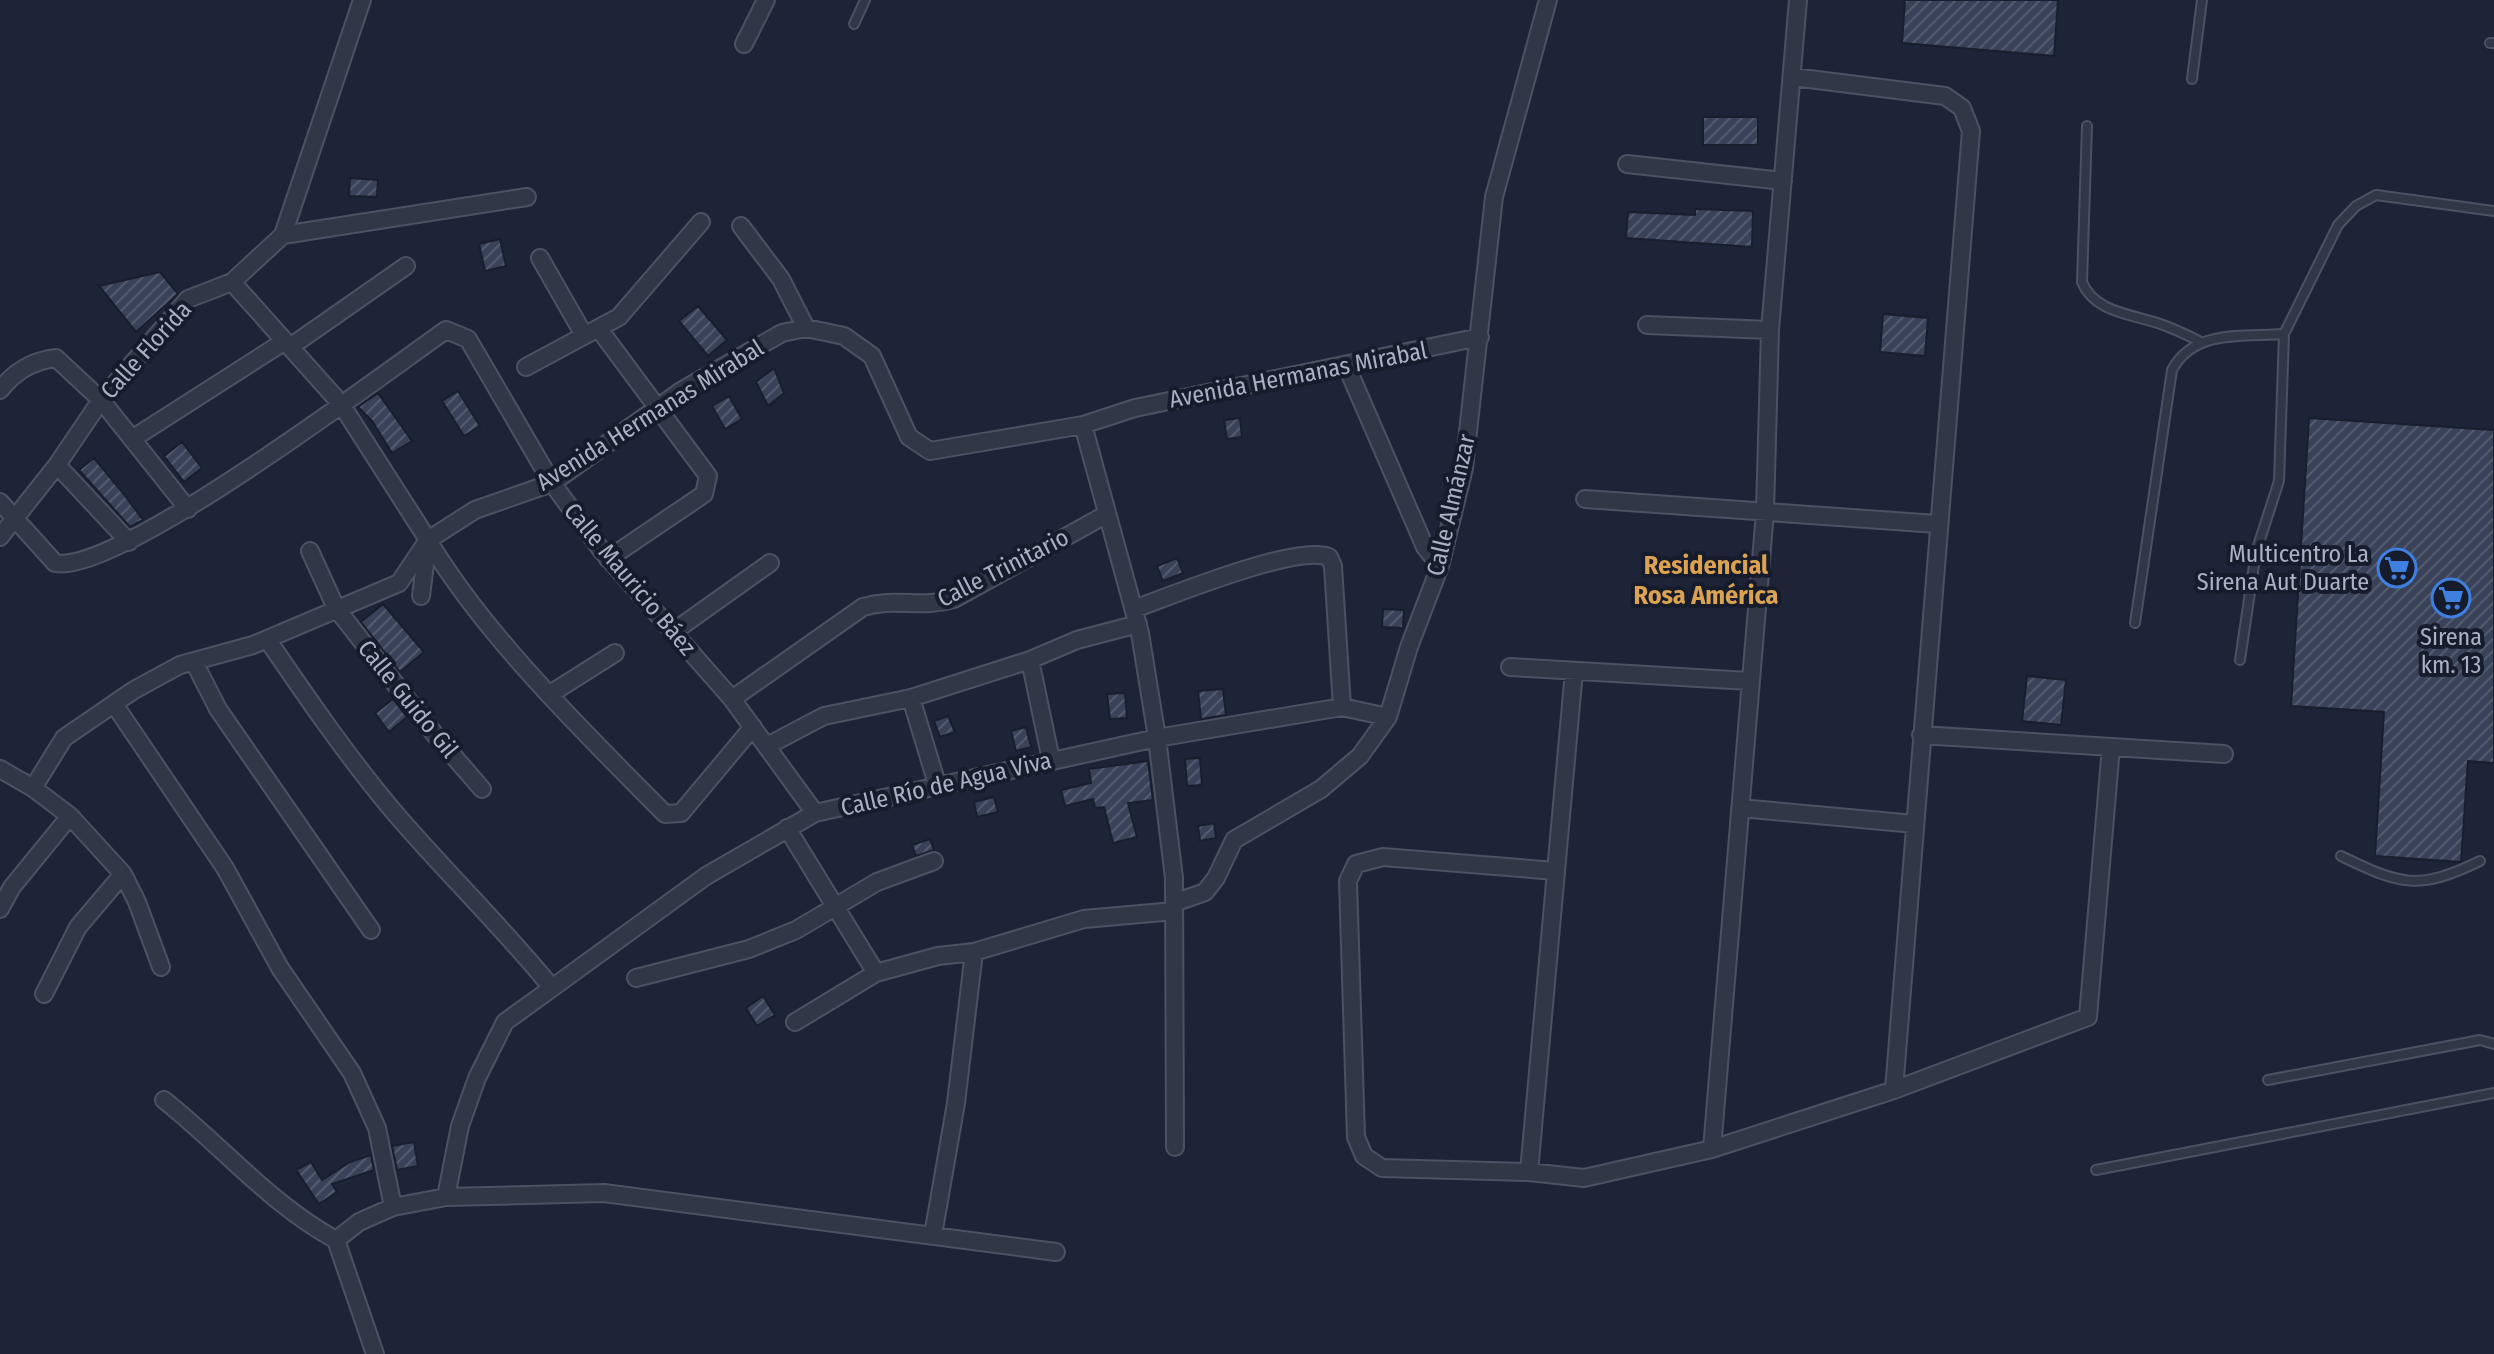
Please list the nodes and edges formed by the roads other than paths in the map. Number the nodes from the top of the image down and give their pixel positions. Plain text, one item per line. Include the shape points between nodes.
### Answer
1 (362, 0) edge
2 (766, 0) edge
3 (865, 0) edge
4 (1548, 0) edge
5 (1798, 0) edge
6 (2202, 0) edge
7 (854, 24) dead end
8 (744, 44) dead end
9 (1793, 77) junction
10 (2192, 79) dead end
11 (2087, 126) dead end
12 (1627, 164) dead end
13 (1783, 181) junction
14 (527, 197) dead end
15 (2494, 211) edge
16 (701, 222) dead end
17 (741, 226) dead end
18 (283, 235) junction
19 (540, 258) dead end
20 (406, 266) dead end
21 (232, 282) junction
22 (1647, 325) dead end
23 (806, 328) junction
24 (1770, 330) junction
25 (592, 332) junction
26 (2284, 334) junction
27 (1480, 337) junction
28 (2199, 341) junction
29 (287, 344) junction
30 (1346, 365) junction
31 (526, 367) dead end
32 (0, 390) edge
33 (101, 400) junction
34 (341, 404) junction
35 (659, 407) junction
36 (1083, 425) junction
37 (132, 439) junction
38 (57, 465) junction
39 (552, 483) junction
40 (1585, 499) dead end
41 (0, 502) edge
42 (188, 509) junction
43 (1765, 512) junction
44 (1107, 514) junction
45 (15, 516) junction
46 (1937, 524) junction
47 (0, 537) edge
48 (428, 540) junction
49 (129, 542) junction
50 (310, 551) dead end
51 (608, 559) junction
52 (770, 563) dead end
53 (1440, 566) junction
54 (421, 596) dead end
55 (336, 608) junction
56 (1136, 617) junction
57 (2135, 623) dead end
58 (673, 632) junction
59 (267, 639) junction
60 (615, 653) dead end
61 (1030, 660) junction
62 (2240, 660) dead end
63 (194, 662) junction
64 (1510, 667) dead end
65 (1574, 671) junction
66 (1749, 681) junction
67 (550, 694) junction
68 (911, 698) junction
69 (732, 699) junction
70 (114, 704) junction
71 (1342, 707) junction
72 (1388, 717) junction
73 (753, 727) junction
74 (1921, 735) junction
75 (1157, 738) junction
76 (767, 746) junction
77 (2111, 747) junction
78 (2224, 754) dead end
79 (1051, 760) junction
80 (0, 769) edge
81 (937, 784) junction
82 (33, 788) junction
83 (482, 789) dead end
84 (1740, 808) junction
85 (815, 813) junction
86 (70, 816) junction
87 (1915, 824) junction
88 (787, 828) junction
89 (2341, 856) dead end
90 (934, 861) dead end
91 (2480, 861) dead end
92 (1556, 871) junction
93 (123, 874) junction
94 (833, 905) junction
95 (1174, 907) junction
96 (0, 909) edge
97 (371, 930) dead end
98 (974, 952) junction
99 (161, 967) dead end
100 (876, 973) junction
101 (636, 978) dead end
102 (552, 988) junction
103 (44, 994) dead end
104 (795, 1022) dead end
105 (2494, 1044) edge
106 (2268, 1080) dead end
107 (1894, 1090) junction
108 (2494, 1093) edge
109 (164, 1100) dead end
110 (1175, 1147) dead end
111 (1712, 1149) junction
112 (2096, 1170) dead end
113 (1529, 1172) junction
114 (446, 1197) junction
115 (393, 1207) junction
116 (933, 1235) junction
117 (336, 1240) junction
118 (1056, 1252) dead end
119 (375, 1354) edge

1 - 18 street, Calle Florida
2 - 8 street
3 - 7 lane
4 - 27 street, Calle Almánzar via 1494,197
5 - 9 street
6 - 10 lane
9 - 13 street
9 - 46 street via 1945,96 1969,119
11 - 28 lane via 2082,282 2088,296
12 - 13 street
13 - 24 street
14 - 18 street
15 - 26 lane via 2376,195 2356,206 2338,225
16 - 25 street via 619,317
17 - 23 street via 781,279
18 - 21 street, Calle Florida
19 - 25 street
20 - 29 street
21 - 29 street
21 - 33 street, Calle Florida via 188,299
22 - 24 street
23 - 35 street, Avenida Hermanas Mirabal via 782,333
23 - 36 street, Avenida Hermanas Mirabal via 844,336 872,356 909,437 930,451
24 - 43 street
25 - 31 street
25 - 35 street
26 - 28 lane
26 - 62 lane via 2279,481 2256,552
27 - 30 street, Avenida Hermanas Mirabal
27 - 53 street, Calle Almánzar via 1464,468
28 - 57 lane via 2181,353 2172,370
29 - 34 street
29 - 37 street
30 - 36 street, Avenida Hermanas Mirabal via 1135,408
30 - 53 street via 1425,547
32 - 33 street via 12,375 39,360 56,358
33 - 37 street
33 - 38 street, Calle Florida
34 - 39 street, Calle Mauricio Báez via 446,330 468,339
34 - 42 street
34 - 48 street
35 - 39 street, Avenida Hermanas Mirabal
35 - 51 street via 708,476 704,494
36 - 44 street
37 - 42 street
38 - 45 street, Calle Florida
38 - 49 street
39 - 48 street, Avenida Hermanas Mirabal via 475,510
39 - 51 street, Calle Mauricio Báez
40 - 43 street
41 - 45 street
42 - 49 street
43 - 46 street
43 - 66 street
44 - 56 street
44 - 69 street, Calle Trinitario via 954,599 930,606 886,600 863,607
45 - 47 street, Calle Florida
45 - 49 street via 55,563 67,566
46 - 74 street
48 - 54 street
48 - 55 street, Avenida Hermanas Mirabal via 399,583
48 - 67 street via 451,579
50 - 55 street, Calle Guido Gil
51 - 58 street, Calle Mauricio Báez
52 - 58 street
53 - 72 street, Calle Almánzar
55 - 59 street, Avenida Hermanas Mirabal
55 - 83 street, Calle Guido Gil
56 - 61 street
56 - 71 street via 1222,577 1312,553 1329,557
56 - 75 street
58 - 69 street, Calle Mauricio Báez
59 - 63 street, Avenida Hermanas Mirabal
59 - 102 street via 389,806
60 - 67 street
61 - 68 street
61 - 79 street
63 - 70 street, Avenida Hermanas Mirabal
63 - 97 street via 218,709
64 - 65 street
65 - 66 street
65 - 92 street
66 - 84 street
67 - 73 street via 665,814 681,813
68 - 76 street via 824,716
68 - 81 street
69 - 73 street, Calle Mauricio Báez
70 - 82 street, Avenida Hermanas Mirabal via 64,738
70 - 115 street via 225,868 280,968 352,1073 377,1128
71 - 72 street, Calle Río de Agua Viva
71 - 75 street, Calle Río de Agua Viva
72 - 95 street, Calle Almánzar via 1360,756 1321,789 1234,840 1205,892
73 - 76 street, Calle Mauricio Báez
74 - 77 street
74 - 87 street
75 - 79 street, Calle Río de Agua Viva
75 - 95 street
76 - 85 street, Calle Mauricio Báez
77 - 78 street
77 - 107 street via 2088,1017
79 - 81 street, Calle Río de Agua Viva
80 - 82 street
81 - 85 street, Calle Río de Agua Viva
82 - 86 street
84 - 87 street
84 - 111 street
85 - 88 street, Calle Río de Agua Viva
86 - 93 street
86 - 96 street
87 - 107 street
88 - 94 street
88 - 102 street, Calle Río de Agua Viva via 706,876
89 - 91 lane via 2406,882 2443,878
90 - 94 street
92 - 113 street
92 - 113 street via 1383,857 1356,864 1348,881 1356,1137 1364,1156 1382,1168
93 - 99 street
93 - 103 street via 78,927
94 - 100 street
94 - 101 street via 796,930 749,949
95 - 98 street via 1084,919
95 - 110 street
98 - 100 street
98 - 116 street
100 - 104 street
102 - 114 street, Calle Río de Agua Viva via 505,1022 460,1126
105 - 106 lane via 2480,1040
107 - 111 street
108 - 112 lane
109 - 117 street via 296,1217
111 - 113 street via 1584,1178
114 - 115 street
114 - 116 street via 604,1193
115 - 117 street via 359,1222
116 - 118 street
117 - 119 street

